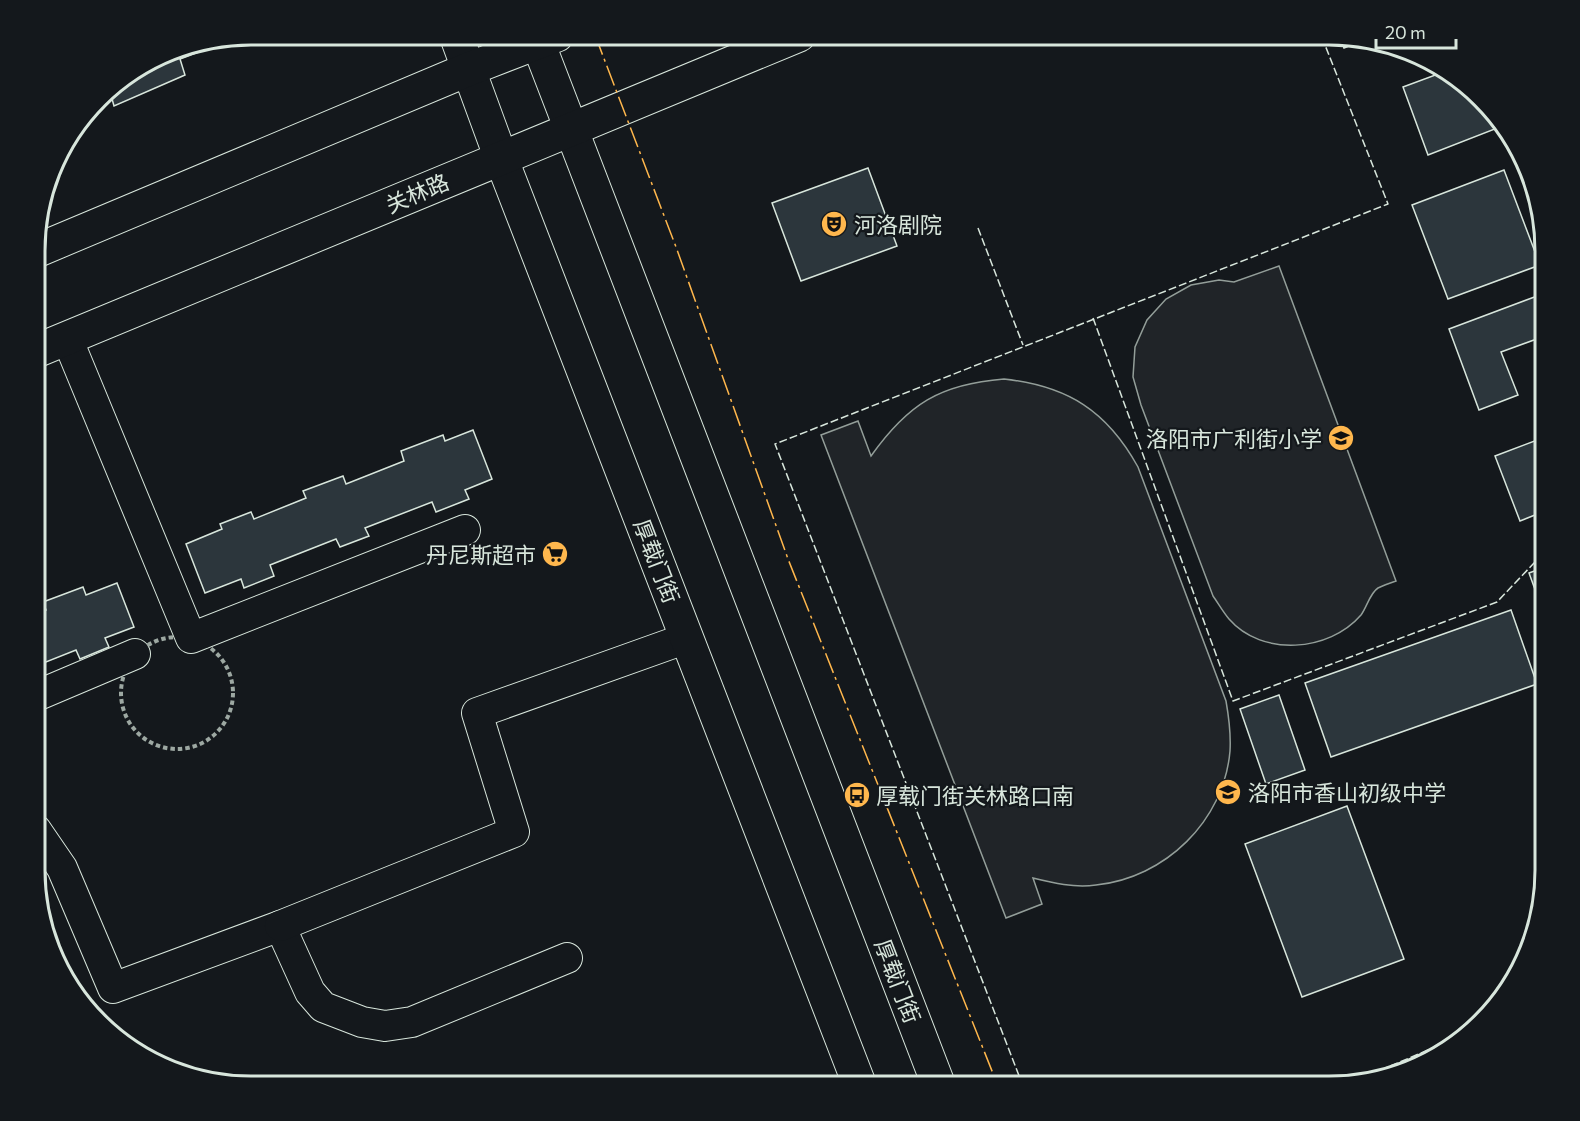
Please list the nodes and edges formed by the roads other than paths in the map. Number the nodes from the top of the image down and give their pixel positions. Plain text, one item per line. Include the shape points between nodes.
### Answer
1 (460, 45) edge
2 (525, 45) edge
3 (546, 45) edge
4 (775, 45) edge
5 (469, 69) junction
6 (572, 129) junction
7 (501, 158) junction
8 (45, 247) edge
9 (67, 338) junction
10 (45, 347) edge
11 (465, 530) dead end
12 (687, 638) junction
13 (135, 654) road end
14 (45, 692) edge
15 (45, 843) edge
16 (280, 926) junction
17 (567, 958) dead end
18 (856, 1076) edge
19 (935, 1076) edge

1 - 5 main road, 厚载门街
2 - 5 main road
3 - 6 main road, 厚载门街
4 - 6 main road, 关林路
5 - 7 main road, 厚载门街
5 - 8 main road
6 - 7 main road, 关林路
6 - 19 main road, 厚载门街
7 - 9 main road, 关林路
7 - 12 main road, 厚载门街
9 - 10 main road, 关林路
9 - 11 lane via 191,638
12 - 16 lane via 477,713 514,832
12 - 18 main road, 厚载门街
13 - 14 lane
15 - 16 lane via 62,868 112,988
16 - 17 lane via 310,992 323,1006 385,1026 412,1022

